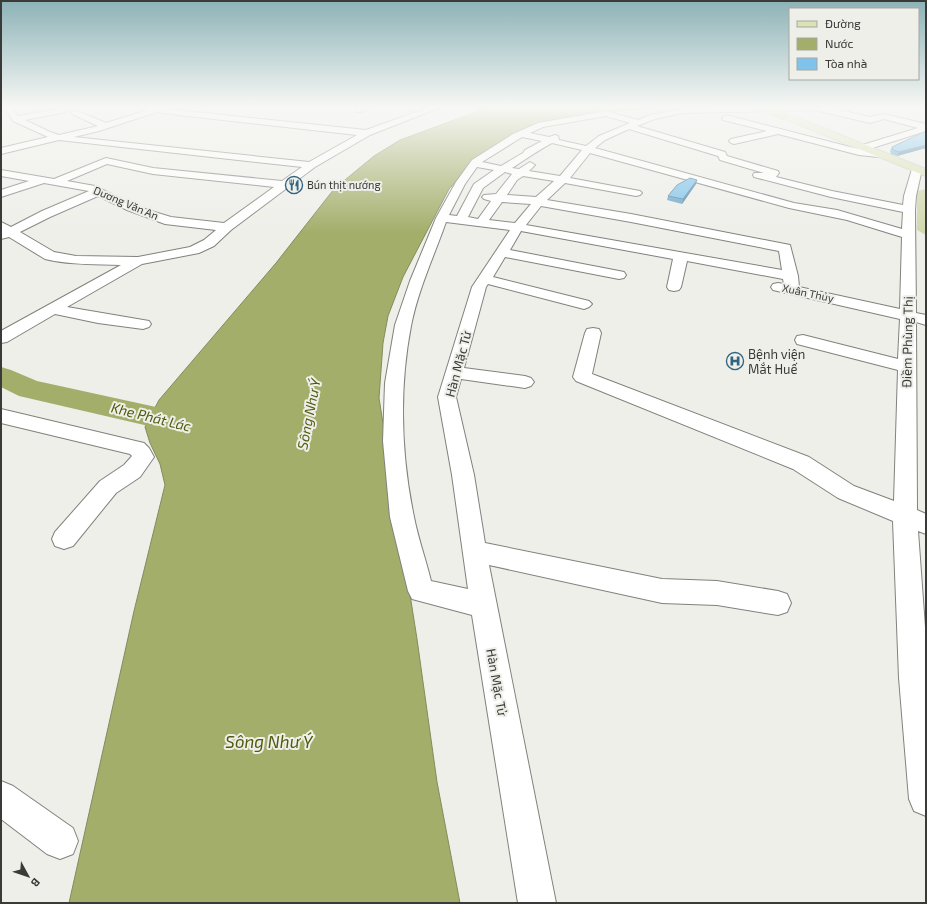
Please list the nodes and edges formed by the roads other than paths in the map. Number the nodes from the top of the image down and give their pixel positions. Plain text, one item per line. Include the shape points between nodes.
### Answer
1 (159, 149) edge
2 (339, 149) edge
3 (498, 149) edge
4 (534, 149) edge
5 (556, 149) edge
6 (588, 149) joint
7 (701, 149) edge
8 (848, 149) edge
9 (865, 149) edge
10 (167, 150) joint
11 (551, 152) dead end
12 (878, 154) junction
13 (540, 159) dead end
14 (475, 164) junction
15 (311, 165) junction
16 (503, 168) junction
17 (663, 170) junction
18 (921, 171) edge
19 (521, 172) junction
20 (1, 173) edge
21 (752, 173) dead end
22 (769, 178) junction
23 (563, 179) junction
24 (42, 180) junction
25 (55, 182) junction
26 (284, 185) junction
27 (99, 191) junction
28 (636, 193) junction
29 (827, 193) junction
30 (1, 194) edge
31 (455, 195) junction
32 (474, 196) junction
33 (499, 198) junction
34 (538, 201) junction
35 (798, 207) junction
36 (909, 210) junction
37 (618, 215) junction
38 (442, 218) junction
39 (460, 221) junction
40 (481, 223) junction
41 (227, 227) junction
42 (518, 227) junction
43 (4, 231) edge
44 (913, 238) junction
45 (502, 252) junction
46 (680, 256) junction
47 (138, 261) junction
48 (619, 275) dead end
49 (485, 279) junction
50 (791, 283) junction
51 (674, 287) dead end
52 (584, 304) dead end
53 (53, 309) junction
54 (907, 315) junction
55 (926, 320) edge
56 (143, 324) dead end
57 (593, 333) dead end
58 (3, 335) edge
59 (803, 340) dead end
60 (906, 368) junction
61 (454, 372) junction
62 (525, 382) dead end
63 (1, 416) edge
64 (915, 520) edge
65 (64, 540) dead end
66 (474, 551) junction
67 (778, 603) dead end
68 (483, 605) junction
69 (1, 798) edge
70 (926, 799) edge
71 (60, 841) dead end
72 (537, 903) edge

1 - 10 street
2 - 15 street
3 - 14 street
4 - 16 street
5 - 11 street
6 - 17 street
6 - 23 street, Hàn Mặc Tử
7 - 22 street via 774,173
8 - 12 street
9 - 12 main road
10 - 15 street
12 - 18 main road
13 - 19 street
14 - 16 street
14 - 31 street
15 - 26 street
16 - 19 street
16 - 32 street via 478,186
17 - 28 street
17 - 35 street
18 - 36 street, Điềm Phùng Thị via 910,196
19 - 23 street
19 - 33 street via 513,178
20 - 24 street, Dương Văn An
21 - 22 street
22 - 29 street
23 - 28 street
23 - 34 street, Hàn Mặc Tử
24 - 25 street, Dương Văn An
24 - 30 street
25 - 26 street via 106,161 153,171
25 - 27 street, Dương Văn An
26 - 41 street
27 - 41 street, Dương Văn An via 132,208 169,221
27 - 43 street
28 - 37 street
29 - 35 street
29 - 36 street
31 - 32 street
31 - 38 street
32 - 33 street
32 - 39 street
33 - 34 street
33 - 40 street
34 - 37 street
34 - 42 street, Hàn Mặc Tử
35 - 44 street via 845,216
36 - 44 street, Điềm Phùng Thị
37 - 50 street via 784,248
38 - 39 street
38 - 68 street via 403,325 394,383 393,441 402,517 421,591
39 - 40 street
40 - 42 street
41 - 47 street via 209,242 194,250
42 - 45 street, Hàn Mặc Tử
42 - 46 street
43 - 47 street via 50,256 76,260
44 - 54 street, Điềm Phùng Thị
45 - 48 street
45 - 49 street, Hàn Mặc Tử
46 - 50 street, Xuân Thủy via 700,259 702,271
46 - 51 street
47 - 53 street
49 - 52 street
49 - 61 street, Hàn Mặc Tử via 479,287
50 - 54 street, Xuân Thủy
53 - 56 street
53 - 58 street
54 - 55 street, Xuân Thủy
54 - 60 street, Điềm Phùng Thị
57 - 64 street via 582,377 802,463 846,492
59 - 60 street
60 - 64 street, Điềm Phùng Thị
61 - 62 street
61 - 66 street, Hàn Mặc Tử via 447,397 463,475
63 - 65 street via 137,448 142,453 143,457 138,466 108,487
64 - 70 street, Điềm Phùng Thị via 914,678
66 - 67 street via 662,591 717,593
66 - 68 street, Hàn Mặc Tử
68 - 72 street, Hàn Mặc Tử
69 - 71 street

